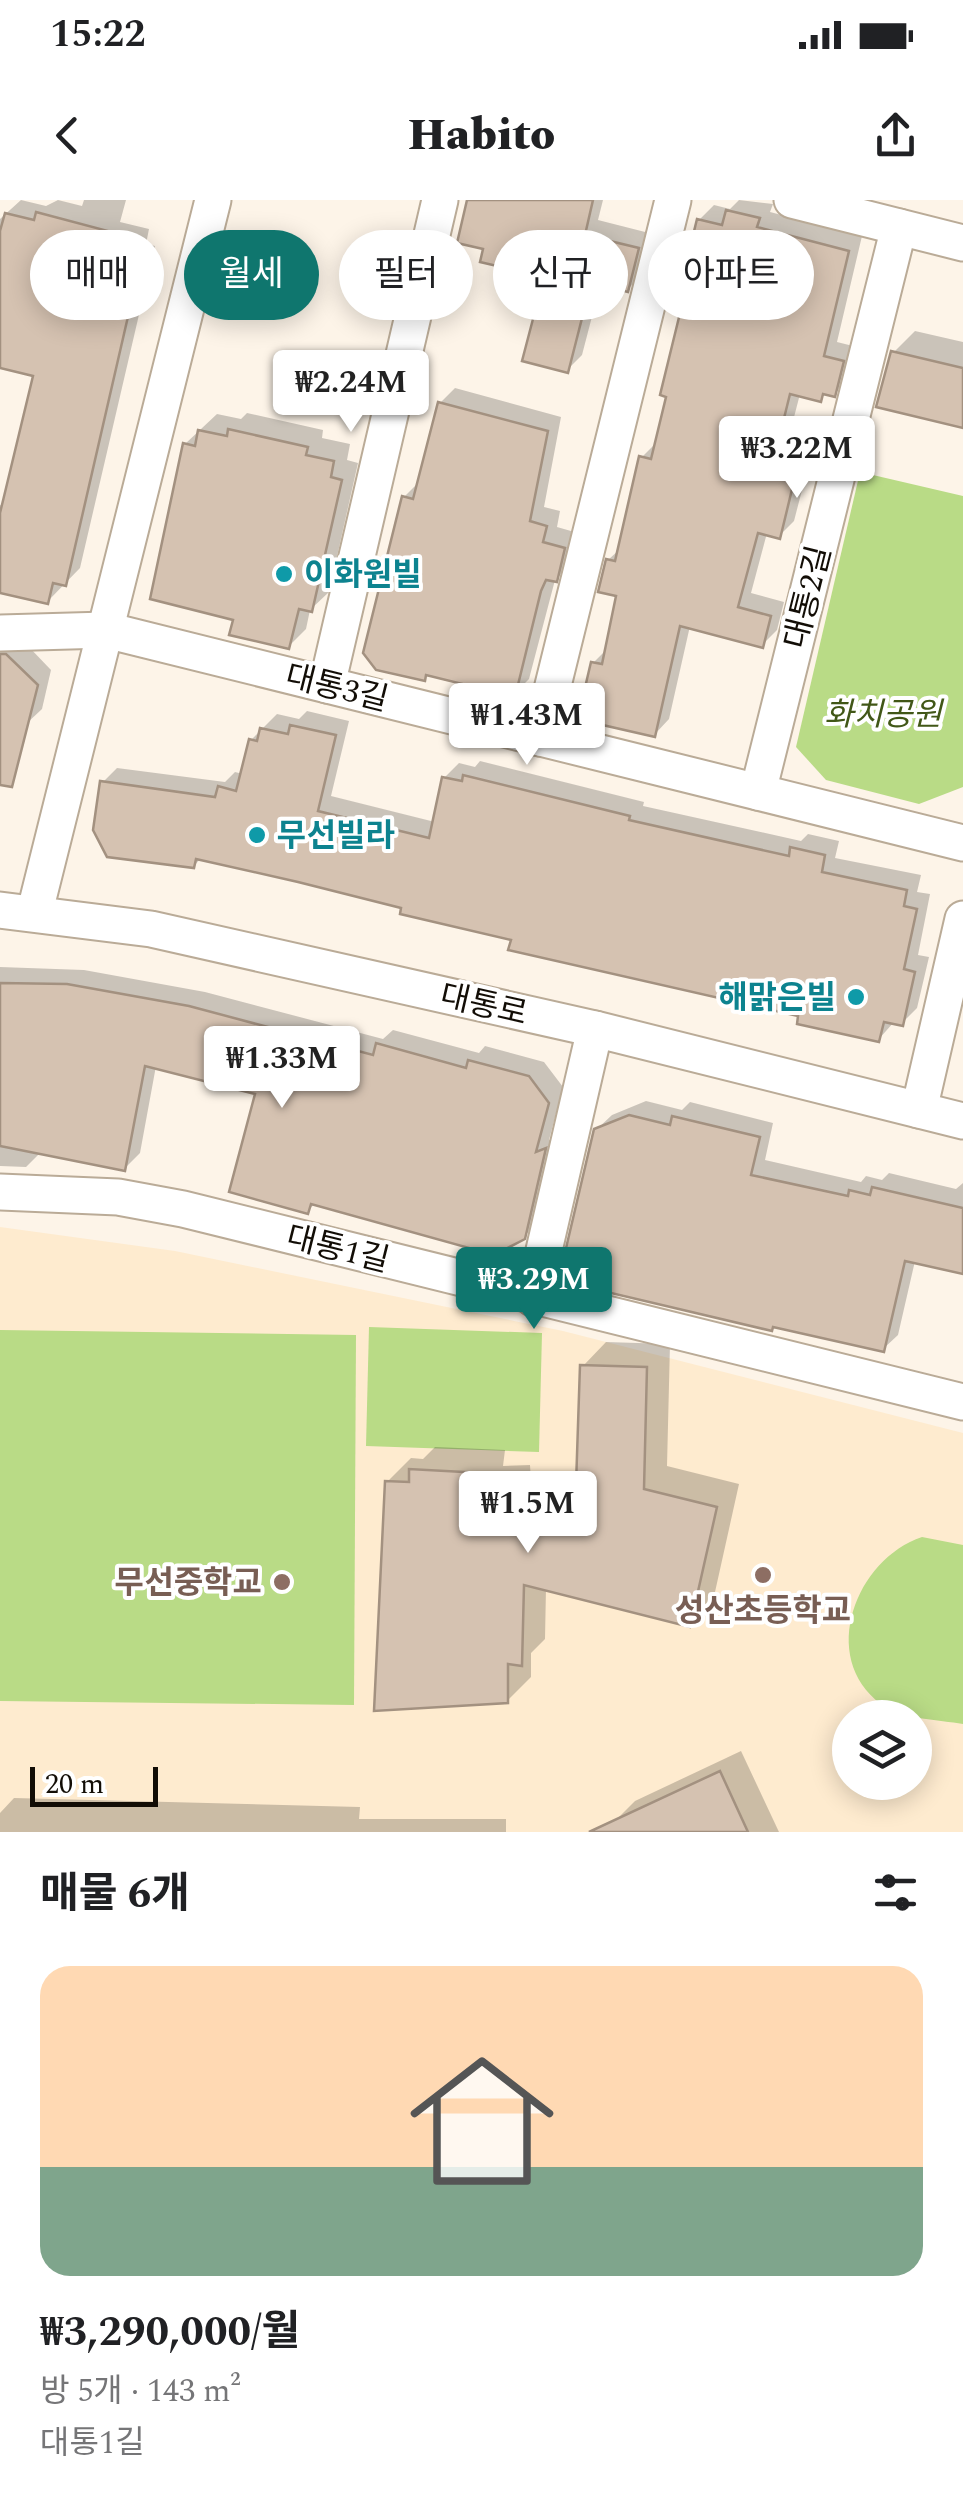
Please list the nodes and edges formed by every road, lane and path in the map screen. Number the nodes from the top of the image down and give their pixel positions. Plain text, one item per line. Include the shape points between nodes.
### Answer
1 (213, 200) edge
2 (440, 200) edge
3 (674, 200) edge
4 (792, 200) edge
5 (899, 227) junction
6 (963, 243) edge
7 (106, 630) junction
8 (0, 632) edge
9 (326, 684) junction
10 (540, 738) junction
11 (758, 792) junction
12 (963, 843) edge
13 (17, 910) edge
14 (963, 919) edge
15 (595, 1029) junction
16 (919, 1110) junction
17 (963, 1121) edge
18 (0, 1192) edge
19 (533, 1298) junction
20 (963, 1402) edge

1 - 7 street
2 - 9 street
3 - 10 street
4 - 5 street
5 - 6 street
5 - 11 street, 대통2길
7 - 8 street, 대통3길
7 - 9 street, 대통3길
7 - 13 street
9 - 10 street, 대통3길
10 - 11 street, 대통3길
11 - 12 street, 대통3길
13 - 15 street, 대통로 via 151,929
14 - 16 street
15 - 16 street, 대통로
15 - 19 street
16 - 17 street, 대통로
18 - 19 street, 대통1길 via 118,1197 183,1209
19 - 20 street, 대통1길

